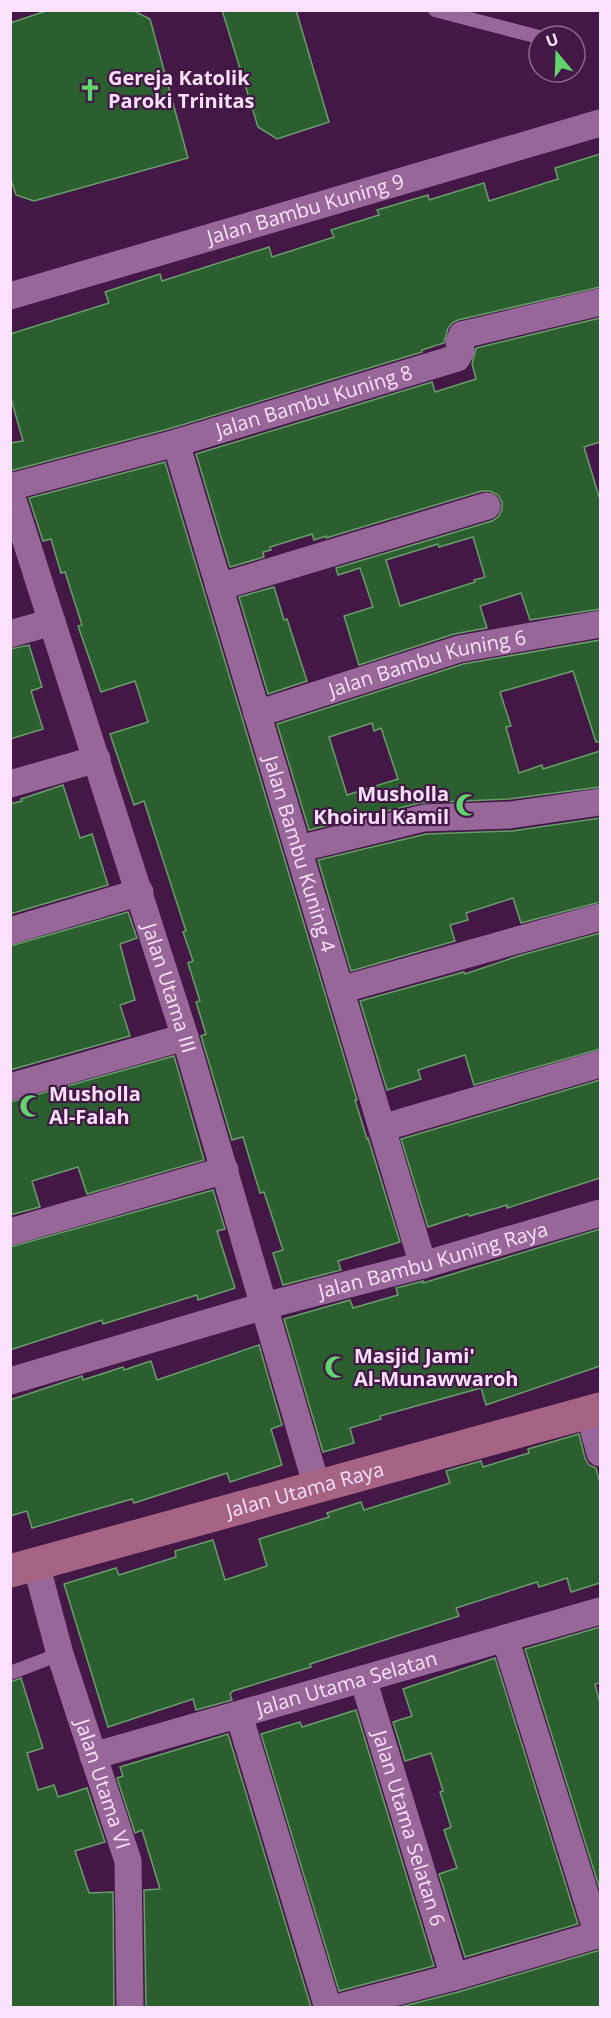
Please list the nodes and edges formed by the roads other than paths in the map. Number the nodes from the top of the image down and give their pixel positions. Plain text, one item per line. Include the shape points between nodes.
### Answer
1 (435, 10) edge
2 (527, 35) edge
3 (600, 123) edge
4 (10, 296) edge
5 (600, 302) edge
6 (176, 443) junction
7 (10, 489) edge
8 (487, 506) dead end
9 (219, 587) junction
10 (52, 622) junction
11 (600, 624) edge
12 (10, 634) edge
13 (257, 714) junction
14 (97, 759) junction
15 (10, 784) edge
16 (600, 802) edge
17 (298, 849) junction
18 (140, 892) junction
19 (600, 917) edge
20 (10, 931) edge
21 (340, 990) junction
22 (185, 1037) junction
23 (600, 1064) edge
24 (10, 1087) edge
25 (382, 1128) junction
26 (225, 1170) junction
27 (600, 1214) edge
28 (10, 1232) edge
29 (423, 1265) junction
30 (264, 1305) junction
31 (10, 1381) edge
32 (597, 1429) edge
33 (317, 1487) junction
34 (23, 1568) edge
35 (600, 1611) edge
36 (505, 1638) junction
37 (60, 1654) junction
38 (10, 1672) edge
39 (363, 1679) junction
40 (239, 1714) junction
41 (93, 1756) junction
42 (599, 1935) edge
43 (454, 1977) junction
44 (130, 2007) edge
45 (328, 2007) edge
46 (336, 2007) edge

1 - 2 lane
3 - 4 street, Jalan Bambu Kuning 9
5 - 6 street, Jalan Bambu Kuning 8 via 462,335 457,358
6 - 7 street, Jalan Bambu Kuning 8
6 - 9 street, Jalan Bambu Kuning 4
7 - 10 street, Jalan Utama III
8 - 9 street
9 - 13 street, Jalan Bambu Kuning 4
10 - 12 street
10 - 14 street, Jalan Utama III
11 - 13 street, Jalan Bambu Kuning 6 via 459,649
13 - 17 street, Jalan Bambu Kuning 4
14 - 15 street
14 - 18 street, Jalan Utama III
16 - 17 street via 510,815 424,818
17 - 21 street, Jalan Bambu Kuning 4
18 - 20 street
18 - 22 street, Jalan Utama III
19 - 21 street
21 - 25 street, Jalan Bambu Kuning 4
22 - 24 street
22 - 26 street, Jalan Utama III
23 - 25 street
25 - 29 street, Jalan Bambu Kuning 4
26 - 28 street
26 - 30 street, Jalan Utama III
27 - 29 street, Jalan Bambu Kuning Raya
29 - 30 street, Jalan Bambu Kuning Raya
30 - 31 street, Jalan Bambu Kuning Raya
30 - 33 street, Jalan Utama III
32 - 33 main road, Jalan Utama Raya
33 - 34 main road, Jalan Utama Raya
34 - 37 street, Jalan Utama VI
35 - 36 street, Jalan Utama Selatan
36 - 39 street, Jalan Utama Selatan
36 - 42 street
37 - 38 lane
37 - 41 street, Jalan Utama VI
39 - 40 street, Jalan Utama Selatan
39 - 43 street, Jalan Utama Selatan 6
40 - 41 street, Jalan Utama Selatan
40 - 45 street
41 - 44 street, Jalan Utama VI via 128,1861
42 - 43 street
43 - 46 street

